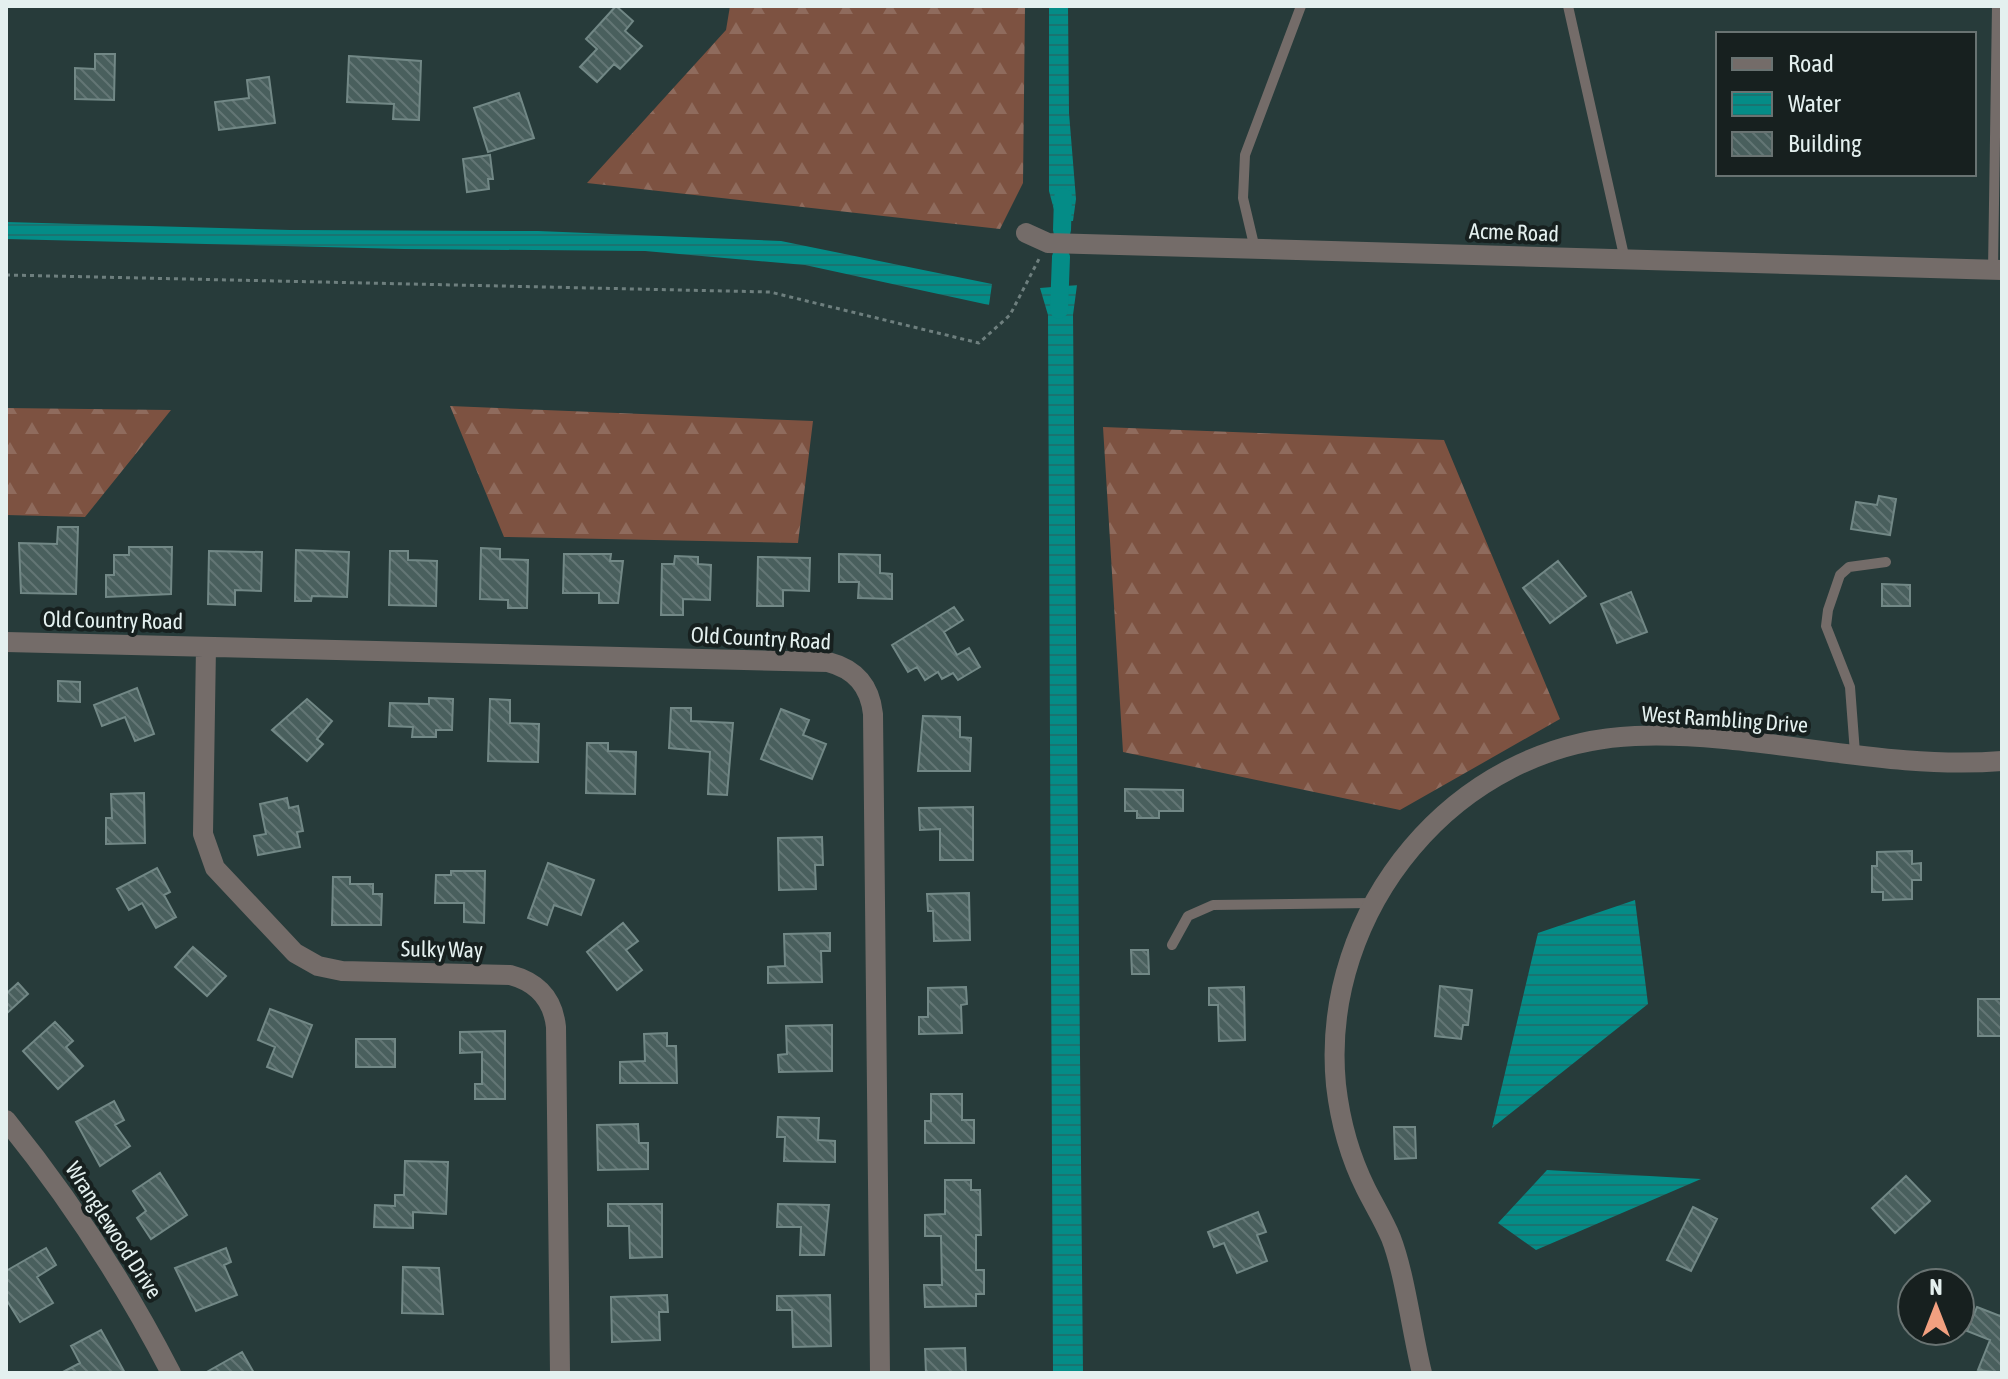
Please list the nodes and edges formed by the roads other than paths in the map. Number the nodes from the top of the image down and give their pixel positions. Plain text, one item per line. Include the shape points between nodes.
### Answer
1 (1301, 6) edge
2 (1568, 6) edge
3 (1997, 6) edge
4 (1026, 233) dead end
5 (1255, 249) junction
6 (1625, 260) junction
7 (1998, 270) edge
8 (1886, 562) dead end
9 (6, 642) edge
10 (206, 647) junction
11 (1855, 753) junction
12 (2002, 761) edge
13 (1373, 903) junction
14 (1172, 945) dead end
15 (6, 1120) edge
16 (171, 1373) edge
17 (560, 1373) edge
18 (880, 1373) edge
19 (1422, 1373) edge

1 - 5 lane via 1245,155 1243,198
2 - 6 lane
3 - 7 lane
4 - 5 street, Acme Road via 1048,243
5 - 6 street, Acme Road
6 - 7 street, Acme Road
8 - 11 lane via 1849,567 1840,575 1828,610 1826,626 1850,687
9 - 10 street, Old Country Road
10 - 17 street, Sulky Way via 203,834 215,868 285,942 306,960 330,969 510,975 534,984 550,1003 556,1027
10 - 18 street, Old Country Road via 828,662 860,679 873,714
11 - 12 street, West Rambling Drive
11 - 13 street, West Rambling Drive via 1673,736 1577,744 1504,772 1449,809 1411,846
13 - 14 lane via 1213,905 1188,916
13 - 19 street, West Rambling Drive via 1342,986 1336,1086 1354,1163 1391,1239
15 - 16 street, Wranglewood Drive via 85,1224

